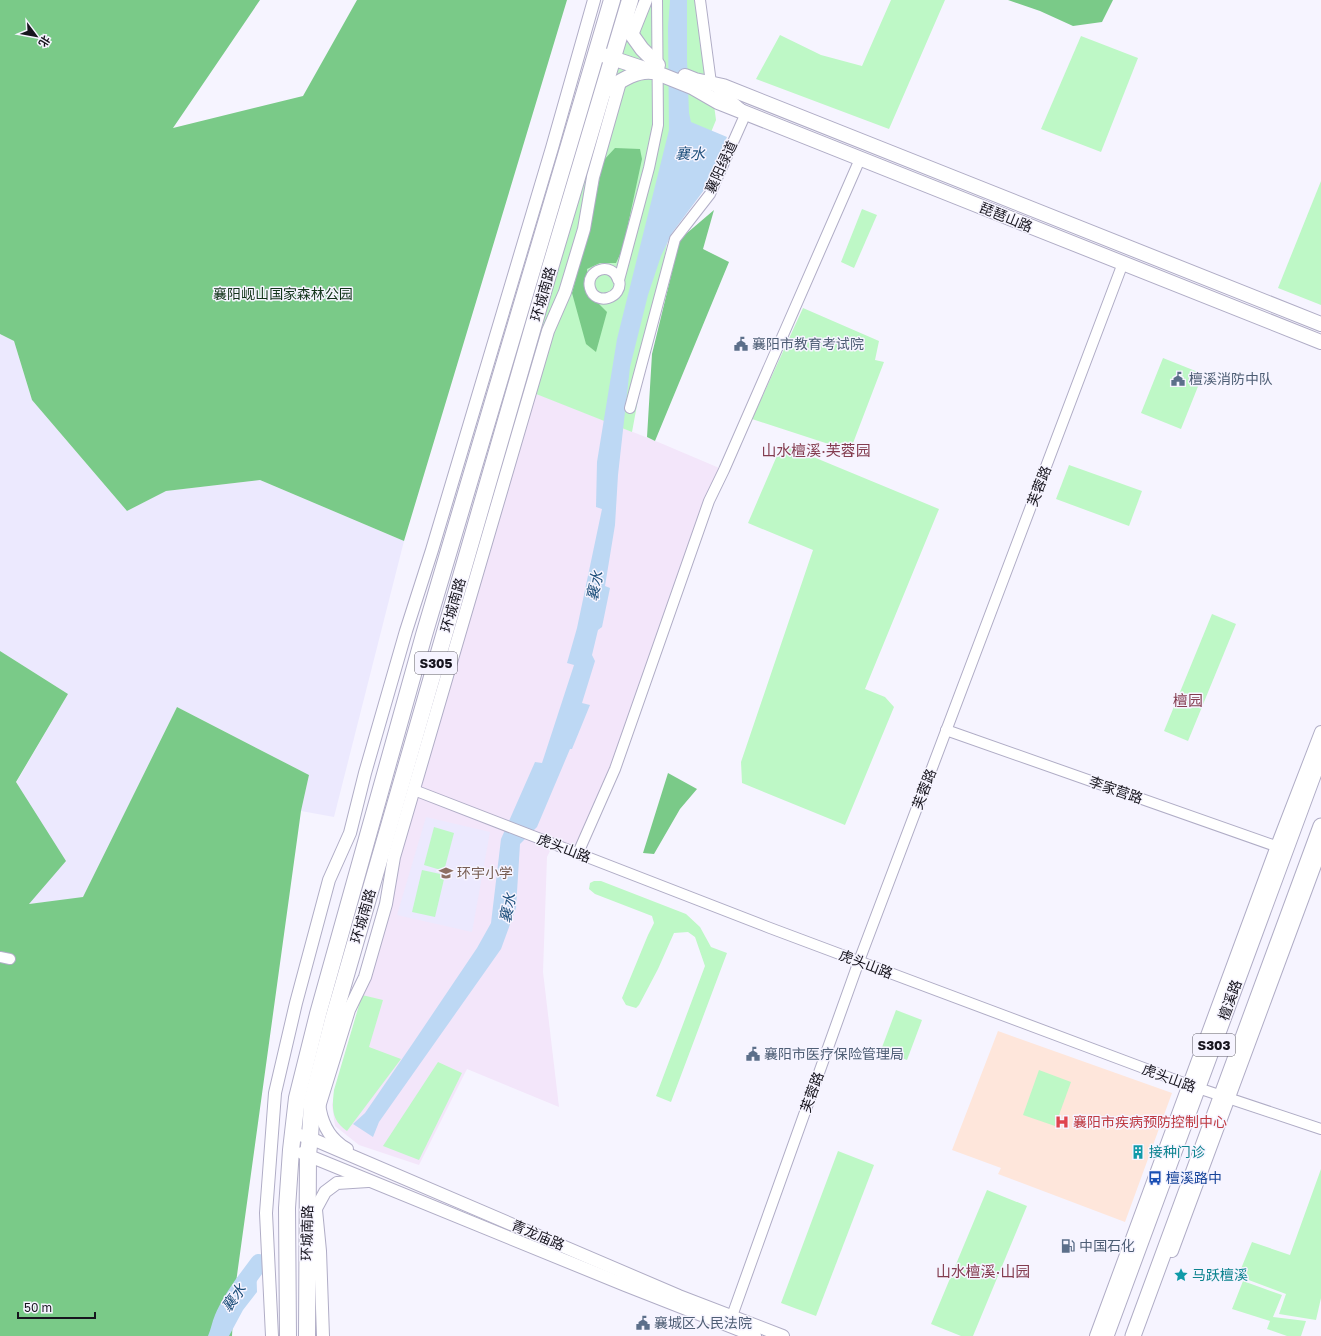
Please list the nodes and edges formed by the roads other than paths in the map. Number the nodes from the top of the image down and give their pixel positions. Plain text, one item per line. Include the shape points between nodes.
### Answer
1 (594, 0) edge
2 (612, 0) edge
3 (646, 0) edge
4 (657, 0) edge
5 (700, 0) edge
6 (628, 7) edge
7 (632, 35) junction
8 (581, 44) junction
9 (598, 48) junction
10 (615, 54) junction
11 (657, 69) junction
12 (620, 82) junction
13 (694, 83) junction
14 (711, 83) junction
15 (603, 92) junction
16 (746, 113) junction
17 (860, 159) junction
18 (1123, 263) junction
19 (618, 280) dead end
20 (1321, 324) edge
21 (1321, 342) edge
22 (630, 408) dead end
23 (946, 730) junction
24 (1321, 732) edge
25 (1321, 754) edge
26 (365, 773) junction
27 (384, 779) junction
28 (407, 788) junction
29 (1321, 826) edge
30 (1281, 848) junction
31 (1321, 849) edge
32 (578, 853) junction
33 (859, 961) junction
34 (319, 1074) junction
35 (1194, 1087) junction
36 (1225, 1098) junction
37 (319, 1107) junction
38 (1321, 1129) edge
39 (293, 1133) junction
40 (310, 1138) junction
41 (291, 1150) junction
42 (308, 1154) junction
43 (362, 1160) junction
44 (372, 1180) junction
45 (316, 1210) junction
46 (307, 1224) junction
47 (732, 1316) junction
48 (272, 1336) edge
49 (288, 1336) edge
50 (307, 1336) edge
51 (323, 1336) edge
52 (755, 1336) edge
53 (783, 1336) edge
54 (1096, 1336) edge
55 (1106, 1336) edge
56 (1133, 1336) edge
57 (1140, 1336) edge

1 - 8 street
2 - 9 highway, 环城南路 / S305
3 - 7 street
4 - 11 street
5 - 14 street
6 - 7 main road
6 - 10 highway, 环城南路 / S305
7 - 11 main road
8 - 9 street
8 - 26 street
9 - 10 main road
9 - 27 highway, 环城南路 / S305 via 424,635
10 - 11 main road
10 - 15 highway, 环城南路 / S305
11 - 12 main road via 633,75
11 - 13 main road
11 - 19 street via 658,125 619,288 615,295 606,299 592,293 589,283 594,273 603,269 613,272
12 - 15 main road
12 - 28 street via 593,177 584,229 565,292 548,331
13 - 14 main road, 琵琶山路
13 - 16 main road, 琵琶山路 via 718,102
14 - 16 street
14 - 20 main road, 琵琶山路
15 - 28 highway, 环城南路 / S305 via 550,268
16 - 17 main road, 琵琶山路
16 - 22 street, 襄阳绿道 via 710,194 675,239
17 - 18 main road, 琵琶山路
17 - 32 street via 709,501 615,769
18 - 21 main road, 琵琶山路
18 - 23 street, 芙蓉路
23 - 30 street, 李家营路
23 - 33 street, 芙蓉路
24 - 30 street
25 - 30 main road, 檀溪路 / S303
26 - 27 street
26 - 48 street via 350,832 329,880 275,1093 266,1213
27 - 28 street
27 - 39 highway, 环城南路 / S305 via 304,1067
28 - 32 street, 虎头山路
28 - 34 highway, 环城南路 / S305 via 335,1013
28 - 37 street via 386,904 365,977 349,1010
29 - 36 main road, 檀溪路 / S303
30 - 35 main road, 檀溪路 / S303
31 - 36 street
32 - 33 street, 虎头山路
33 - 35 street, 虎头山路
33 - 47 street, 芙蓉路
34 - 37 street
34 - 40 highway, 环城南路 / S305 via 312,1101
35 - 36 street, 虎头山路
35 - 54 street
35 - 55 main road, 檀溪路 / S303
36 - 38 street, 虎头山路
36 - 56 main road, 檀溪路 / S303
36 - 57 street
37 - 43 street via 325,1125 336,1141
39 - 40 street, 青龙庙路
39 - 41 highway, 环城南路 / S305
40 - 42 highway, 环城南路 / S305
40 - 43 street, 青龙庙路
41 - 42 street, 青龙庙路
41 - 49 highway, 环城南路 / S305 via 287,1208
42 - 44 street, 青龙庙路
42 - 46 highway, 环城南路 / S305
43 - 47 street, 青龙庙路 via 679,1296
44 - 45 street via 337,1183 325,1192
44 - 52 street, 青龙庙路
45 - 46 street
45 - 51 street
46 - 50 highway, 环城南路 / S305
47 - 53 street, 青龙庙路

